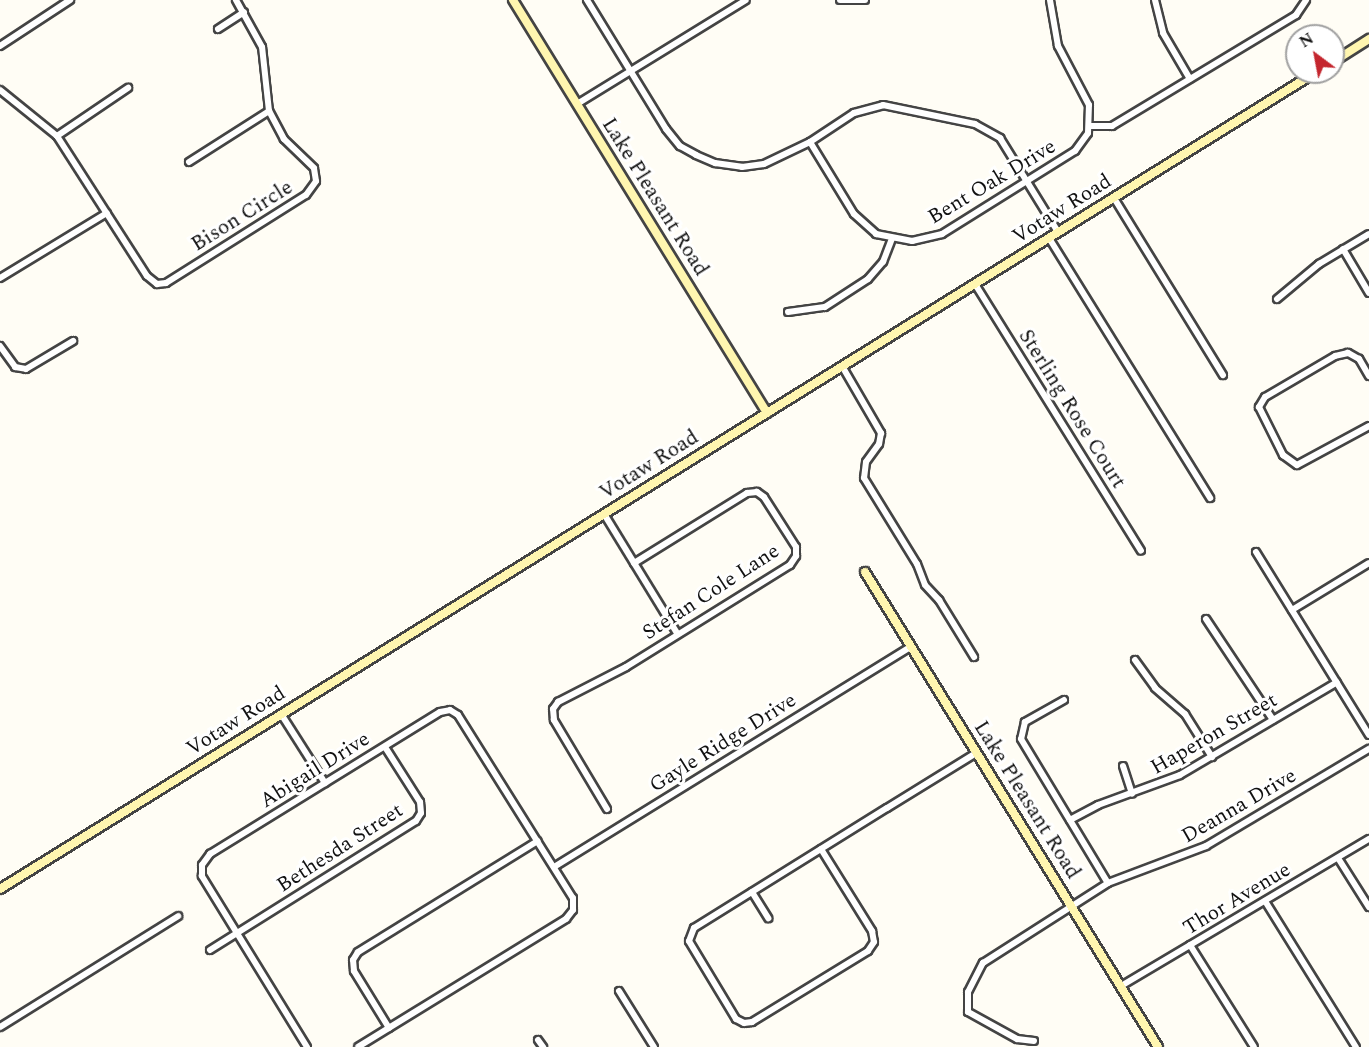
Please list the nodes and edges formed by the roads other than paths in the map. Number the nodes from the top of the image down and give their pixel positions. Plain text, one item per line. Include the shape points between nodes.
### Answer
1 (70, 0) edge
2 (236, 0) edge
3 (513, 0) edge
4 (587, 0) edge
5 (746, 0) edge
6 (840, 0) edge
7 (865, 0) edge
8 (1050, 0) edge
9 (1155, 0) edge
10 (1306, 0) edge
11 (244, 12) junction
12 (218, 29) dead end
13 (1369, 39) edge
14 (0, 46) edge
15 (1345, 54) edge
16 (629, 70) junction
17 (1190, 79) junction
18 (1297, 84) edge
19 (128, 88) dead end
20 (0, 90) edge
21 (577, 104) junction
22 (269, 111) junction
23 (1090, 126) junction
24 (57, 136) junction
25 (810, 142) junction
26 (189, 162) dead end
27 (1027, 181) junction
28 (1114, 198) junction
29 (107, 213) junction
30 (1058, 232) junction
31 (1369, 234) edge
32 (1049, 238) junction
33 (892, 239) junction
34 (1343, 249) junction
35 (0, 278) edge
36 (975, 284) junction
37 (1369, 293) edge
38 (1277, 299) dead end
39 (788, 312) dead end
40 (73, 341) dead end
41 (0, 346) edge
42 (842, 366) junction
43 (1223, 375) dead end
44 (1369, 376) edge
45 (767, 413) junction
46 (1369, 426) edge
47 (1210, 498) dead end
48 (604, 514) junction
49 (1141, 551) dead end
50 (1256, 552) dead end
51 (634, 563) junction
52 (1369, 563) edge
53 (865, 572) dead end
54 (1292, 610) junction
55 (1206, 619) dead end
56 (677, 633) junction
57 (910, 647) junction
58 (974, 657) dead end
59 (1135, 660) dead end
60 (1336, 682) junction
61 (1064, 700) dead end
62 (281, 714) junction
63 (1272, 720) junction
64 (1369, 735) edge
65 (384, 747) junction
66 (1369, 749) edge
67 (976, 753) junction
68 (1212, 757) junction
69 (1123, 766) dead end
70 (325, 783) junction
71 (1132, 794) junction
72 (607, 809) dead end
73 (1070, 820) junction
74 (1369, 839) edge
75 (538, 841) junction
76 (821, 849) junction
77 (1338, 858) junction
78 (554, 867) junction
79 (1108, 883) junction
80 (0, 889) edge
81 (752, 892) junction
82 (1265, 901) junction
83 (1072, 907) junction
84 (1369, 907) edge
85 (178, 916) dead end
86 (768, 918) dead end
87 (237, 934) junction
88 (1190, 945) junction
89 (210, 950) dead end
90 (1121, 986) junction
91 (620, 991) dead end
92 (0, 1027) edge
93 (389, 1028) junction
94 (538, 1040) dead end
95 (1034, 1041) dead end
96 (307, 1047) edge
97 (358, 1047) edge
98 (543, 1047) edge
99 (654, 1047) edge
100 (1158, 1047) edge
101 (1254, 1047) edge
102 (1356, 1047) edge

1 - 14 street
2 - 11 street, Bison Circle
3 - 21 street, Lake Pleasant Road
4 - 16 street
5 - 16 street
6 - 7 street
8 - 23 street via 1053,31 1086,95
9 - 17 street via 1163,33
10 - 17 street via 1296,15
11 - 12 street
11 - 22 street, Bison Circle via 262,47
13 - 15 street
16 - 21 street
16 - 25 street via 680,146 715,163 742,167 764,164
17 - 23 street via 1112,126
18 - 28 street, Votaw Road
19 - 24 street
20 - 24 street
21 - 45 street, Lake Pleasant Road
22 - 26 street
22 - 29 street, Bison Circle via 284,140 314,168 314,189 171,280 157,284 147,276
23 - 27 street, Bent Oak Drive via 1075,151
24 - 29 street
25 - 27 street via 854,113 883,105 988,129 1000,138
25 - 33 street, Bent Oak Drive via 854,214 876,234
27 - 30 street
27 - 33 street, Bent Oak Drive via 942,234 927,239
28 - 30 street, Votaw Road
28 - 43 street
29 - 35 street
30 - 32 street, Votaw Road
31 - 34 street
32 - 36 street, Votaw Road
32 - 47 street
33 - 39 street via 883,262 868,279 825,307
34 - 37 street
34 - 38 street via 1302,276
36 - 42 street, Votaw Road
36 - 49 street, Sterling Rose Court
40 - 41 street via 26,369 15,367
42 - 45 street, Votaw Road
42 - 58 street via 881,433 879,444 866,462 864,477 917,564 925,585 939,600
44 - 46 street via 1359,359 1348,353 1335,356 1265,397 1259,407 1283,455 1297,465
45 - 48 street, Votaw Road
48 - 51 street
48 - 62 street, Votaw Road
50 - 54 street
51 - 56 street
51 - 56 street, Stefan Cole Lane via 747,493 756,492 764,497 796,547 790,565
52 - 54 street
53 - 57 street, Lake Pleasant Road
54 - 60 street
55 - 63 street
56 - 72 street, Stefan Cole Lane via 626,667 558,702 553,709 554,720
57 - 67 street, Lake Pleasant Road
57 - 78 street, Gayle Ridge Drive
59 - 68 street via 1155,688 1185,714
60 - 63 street, Haperon Street
60 - 64 street
61 - 73 street via 1025,722 1020,730 1021,739
62 - 70 street
62 - 80 street, Votaw Road
63 - 68 street, Haperon Street
65 - 70 street, Abigail Drive
65 - 75 street, Abigail Drive via 440,712 450,710 458,715
65 - 87 street, Bethesda Street via 420,802 421,813 416,821
66 - 79 street, Deanna Drive via 1206,846
67 - 76 street
67 - 83 street, Lake Pleasant Road
68 - 71 street, Haperon Street via 1157,787
69 - 71 street
70 - 87 street, Abigail Drive via 210,854 202,865 202,876
71 - 73 street, Haperon Street via 1098,805
73 - 79 street
74 - 77 street, Thor Avenue
75 - 78 street
75 - 93 street via 358,952 353,960 354,971
76 - 81 street
76 - 81 street via 872,931 874,942 868,951 752,1022 744,1023 736,1019 689,941 694,928
77 - 82 street, Thor Avenue
77 - 84 street
78 - 93 street via 573,898 573,910 566,919
79 - 83 street, Deanna Drive
81 - 86 street
82 - 88 street, Thor Avenue
82 - 102 street
83 - 90 street, Lake Pleasant Road
83 - 95 street, Deanna Drive via 984,963 968,992 966,1006 972,1016 1017,1039
85 - 92 street
87 - 89 street, Bethesda Street
87 - 96 street
88 - 90 street, Thor Avenue
88 - 101 street
90 - 100 street, Lake Pleasant Road
91 - 99 street
93 - 97 street
94 - 98 street

